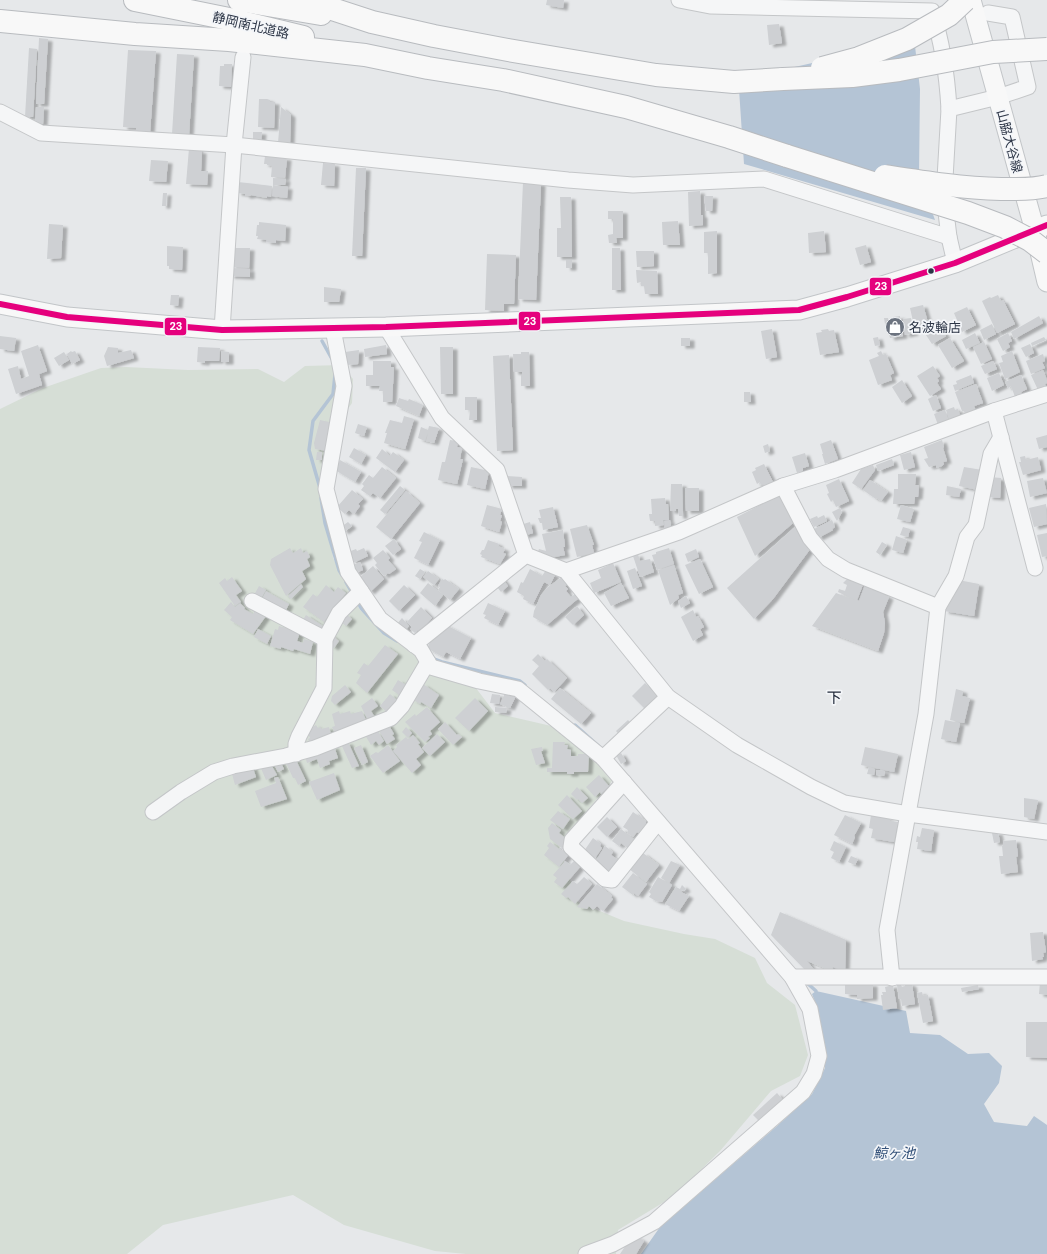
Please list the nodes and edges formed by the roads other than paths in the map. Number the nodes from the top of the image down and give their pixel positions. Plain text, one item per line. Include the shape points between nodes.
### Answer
1 (135, 0) edge
2 (239, 0) edge
3 (305, 0) edge
4 (679, 0) edge
5 (966, 4) edge
6 (931, 6) edge
7 (988, 13) dead end
8 (0, 21) edge
9 (372, 22) junction
10 (1047, 49) edge
11 (365, 55) junction
12 (242, 57) dead end
13 (783, 79) junction
14 (998, 97) junction
15 (949, 109) junction
16 (0, 112) edge
17 (234, 145) junction
18 (787, 156) junction
19 (1047, 186) edge
20 (1041, 228) edge
21 (949, 237) junction
22 (1047, 253) edge
23 (955, 263) junction
24 (1047, 282) edge
25 (0, 304) edge
26 (386, 327) junction
27 (333, 329) junction
28 (222, 330) junction
29 (1047, 394) edge
30 (994, 411) junction
31 (1001, 437) junction
32 (783, 486) junction
33 (526, 555) junction
34 (1034, 568) dead end
35 (566, 571) junction
36 (360, 592) junction
37 (252, 601) dead end
38 (938, 607) junction
39 (325, 639) junction
40 (414, 645) junction
41 (428, 662) junction
42 (668, 697) junction
43 (296, 754) junction
44 (603, 758) junction
45 (624, 782) junction
46 (153, 812) dead end
47 (908, 814) junction
48 (658, 822) junction
49 (1047, 832) edge
50 (792, 977) junction
51 (1047, 977) edge
52 (892, 978) junction
53 (586, 1254) edge

1 - 11 highway, 静岡南北道路 via 229,19
2 - 9 highway, 静岡南北道路
3 - 9 highway
4 - 6 street via 710,6
5 - 6 street
5 - 13 highway, bridge via 908,38 859,58
5 - 14 main road, 山脇大谷線
6 - 15 street via 942,44
7 - 14 street via 1012,17 1028,87
8 - 11 highway via 229,40
9 - 13 highway via 508,50 656,75 734,82
10 - 13 highway, bridge via 993,52 852,76
11 - 18 highway via 503,80 626,107 729,136
12 - 17 street
14 - 15 street
14 - 20 main road, 山脇大谷線
15 - 21 street via 944,196
16 - 17 street via 41,133
17 - 21 street via 625,184 764,179
17 - 28 street
18 - 19 highway, bridge via 939,185 1014,189
18 - 22 highway, bridge via 968,213 1005,227 1030,240
20 - 23 main road
20 - 24 main road, 山脇大谷線
21 - 23 street
23 - 26 main road via 799,310
25 - 28 main road via 67,317
26 - 27 main road
26 - 33 street via 442,418 497,470
27 - 28 main road
27 - 36 street via 344,386 326,489 348,572
29 - 30 street
30 - 31 street
30 - 32 street via 835,470
31 - 34 street
31 - 38 street via 991,454 976,525 968,537 956,576
32 - 35 street via 679,532
32 - 38 street via 810,538 828,559 846,570
33 - 35 street
33 - 40 street
35 - 42 street
36 - 39 street via 339,613
36 - 40 street via 380,619
37 - 39 street
38 - 47 street via 926,714
39 - 43 street via 324,688 299,736
40 - 41 street via 421,650
41 - 43 street via 402,706 391,718
41 - 44 street via 431,667 478,681 518,689
42 - 44 street
42 - 47 street via 737,745 811,787 844,803
43 - 46 street via 214,772
44 - 45 street
45 - 48 street
45 - 48 street via 572,840 571,847 605,879 612,880
47 - 49 street
47 - 52 street via 886,930
48 - 50 street
50 - 52 street
50 - 53 street via 810,1009 819,1056 814,1074 803,1092 654,1222 612,1244
51 - 52 street

